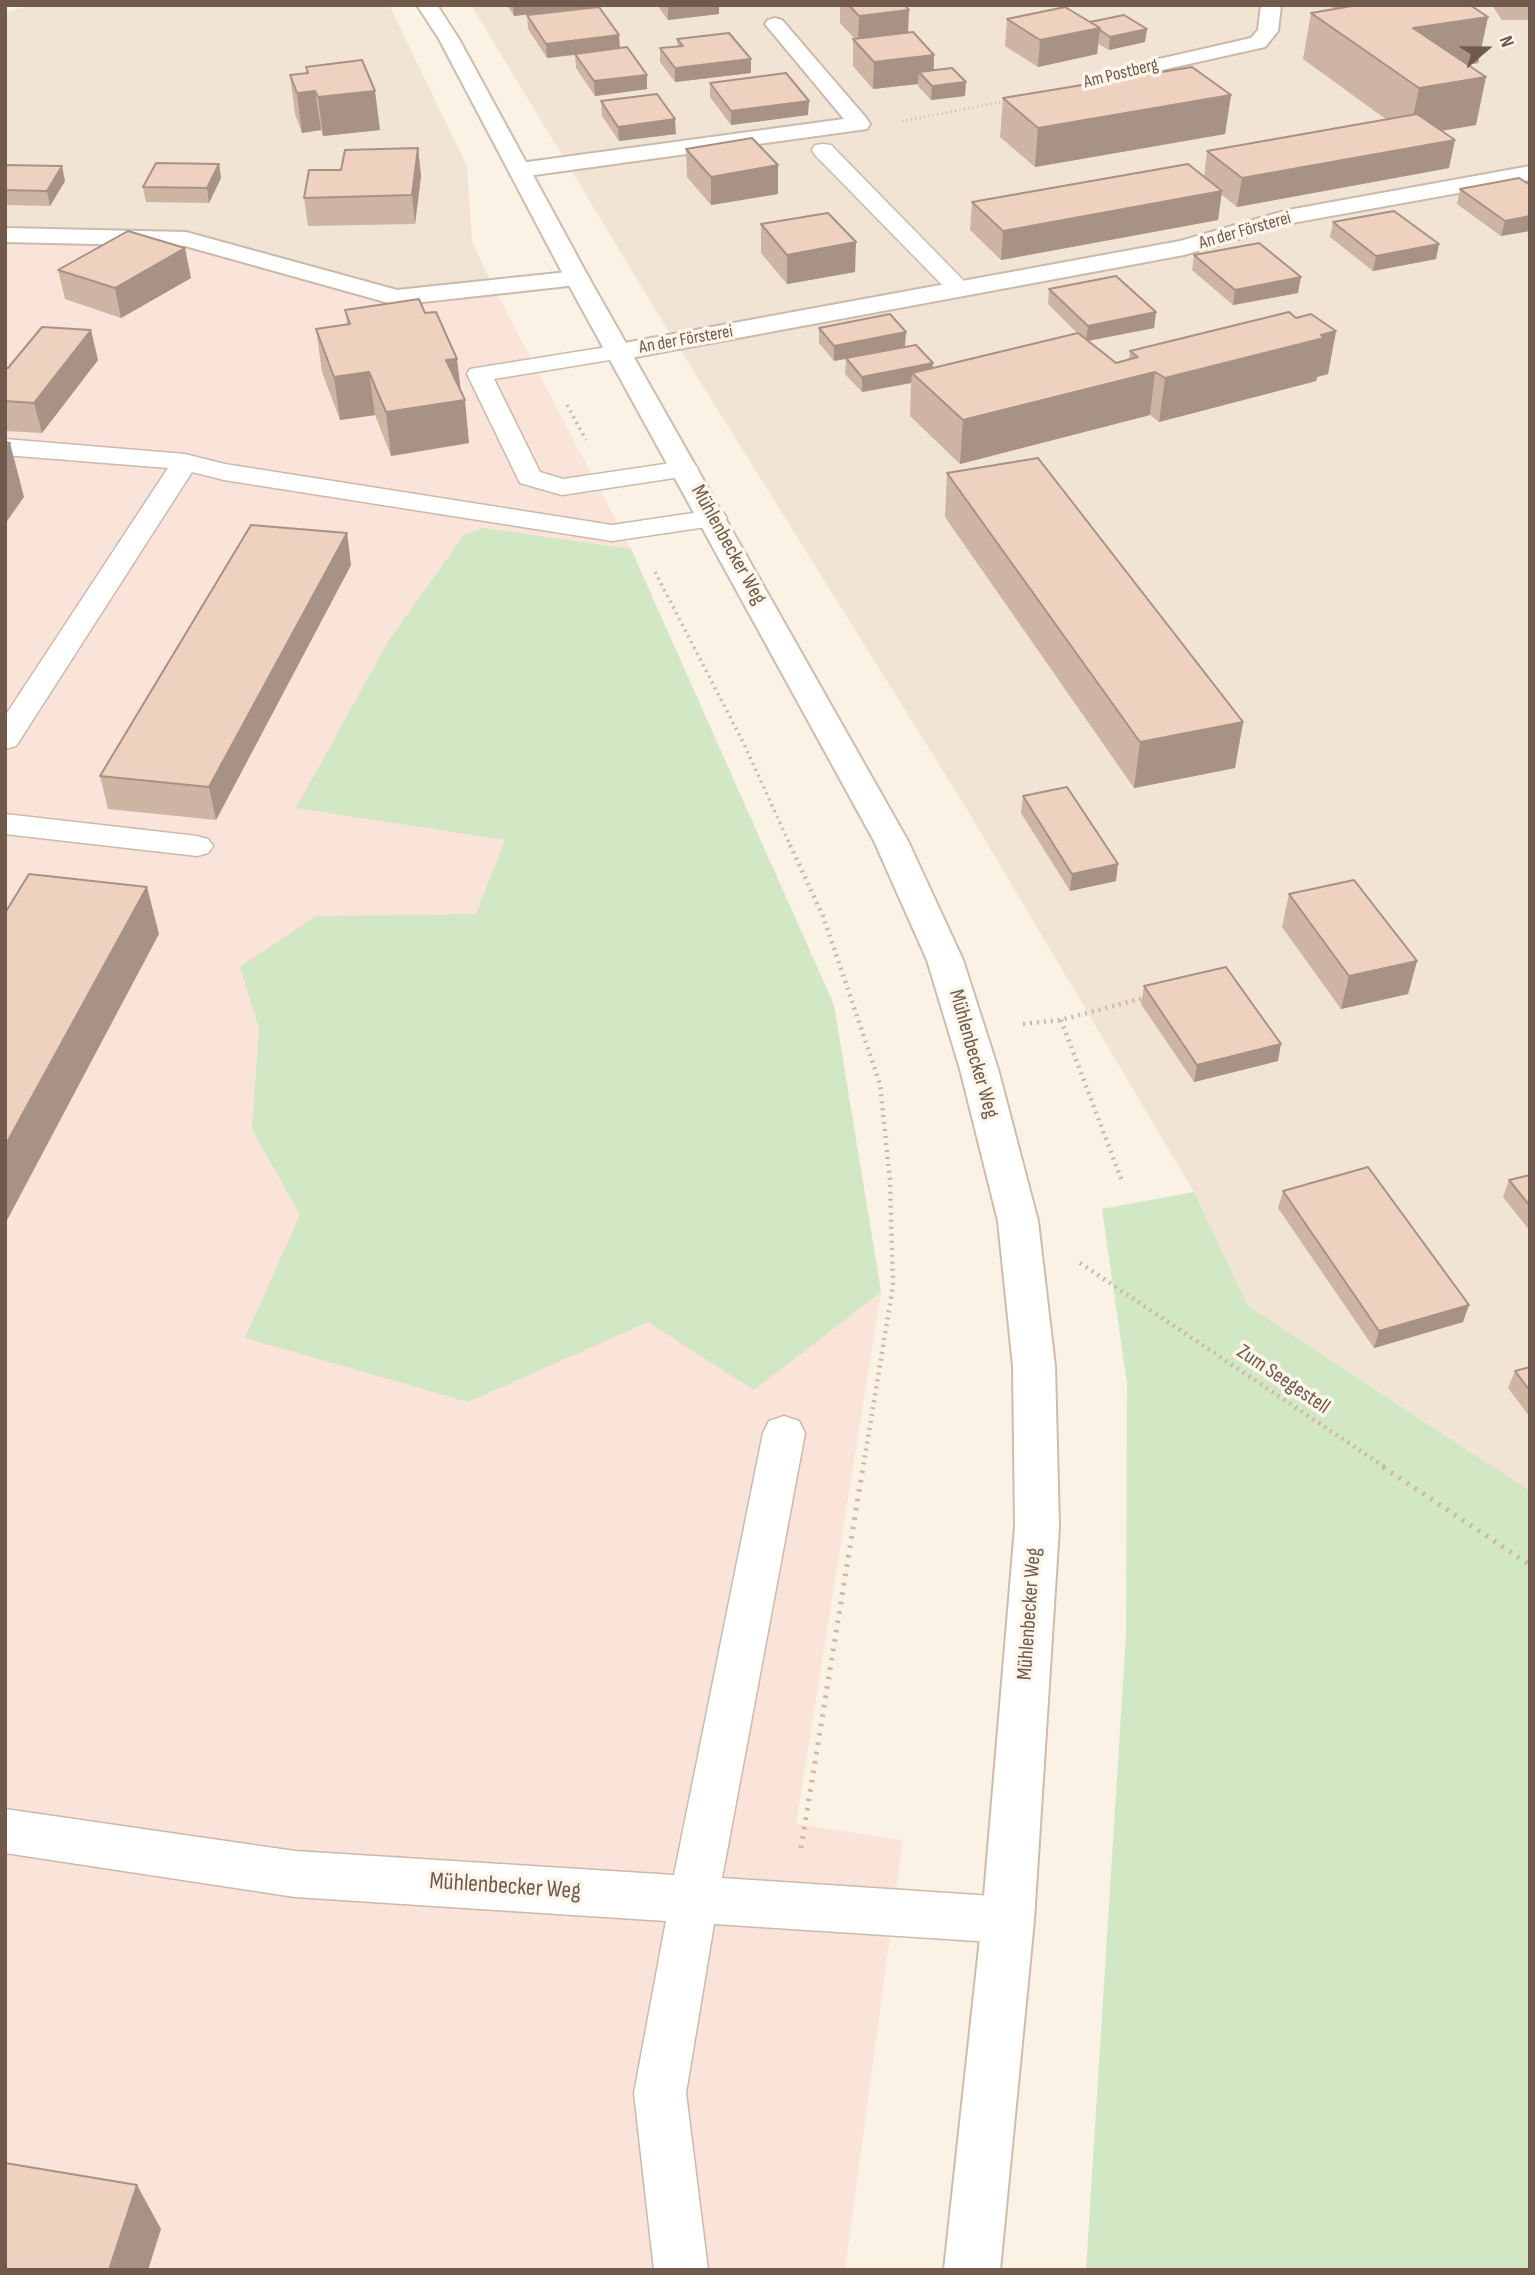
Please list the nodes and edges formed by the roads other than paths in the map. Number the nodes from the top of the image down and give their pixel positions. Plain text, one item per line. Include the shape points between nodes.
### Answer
1 (427, 5) edge
2 (1272, 5) edge
3 (775, 24) dead end
4 (1144, 68) road end
5 (823, 150) dead end
6 (520, 170) junction
7 (1530, 173) edge
8 (5, 234) edge
9 (577, 278) junction
10 (959, 289) junction
11 (619, 352) junction
12 (5, 447) edge
13 (185, 462) junction
14 (685, 469) junction
15 (713, 518) junction
16 (5, 740) edge
17 (5, 824) edge
18 (197, 846) dead end
19 (784, 1433) dead end
20 (5, 1831) edge
21 (694, 1899) junction
22 (1007, 1920) junction
23 (681, 2270) edge
24 (972, 2270) edge

1 - 6 main road, Mühlenbecker Weg
2 - 4 main road, Am Postberg via 1268,31 1258,43
3 - 6 main road via 859,124
5 - 10 lane
6 - 9 main road, Mühlenbecker Weg
7 - 10 main road, An der Försterei via 1288,217 1184,248
8 - 9 main road via 186,239 396,298
9 - 11 main road, Mühlenbecker Weg
10 - 11 main road, An der Försterei
11 - 14 main road, Mühlenbecker Weg
11 - 14 lane via 479,374 528,477 562,487
12 - 13 lane
13 - 15 lane via 612,533
13 - 16 lane
14 - 15 main road, Mühlenbecker Weg
15 - 22 main road, Mühlenbecker Weg via 891,841 945,960 1018,1222 1034,1366 1037,1527
17 - 18 lane
19 - 21 lane
20 - 21 lane, Mühlenbecker Weg via 295,1874
21 - 22 lane, Mühlenbecker Weg
21 - 23 lane via 660,2093
22 - 24 main road, Mühlenbecker Weg

